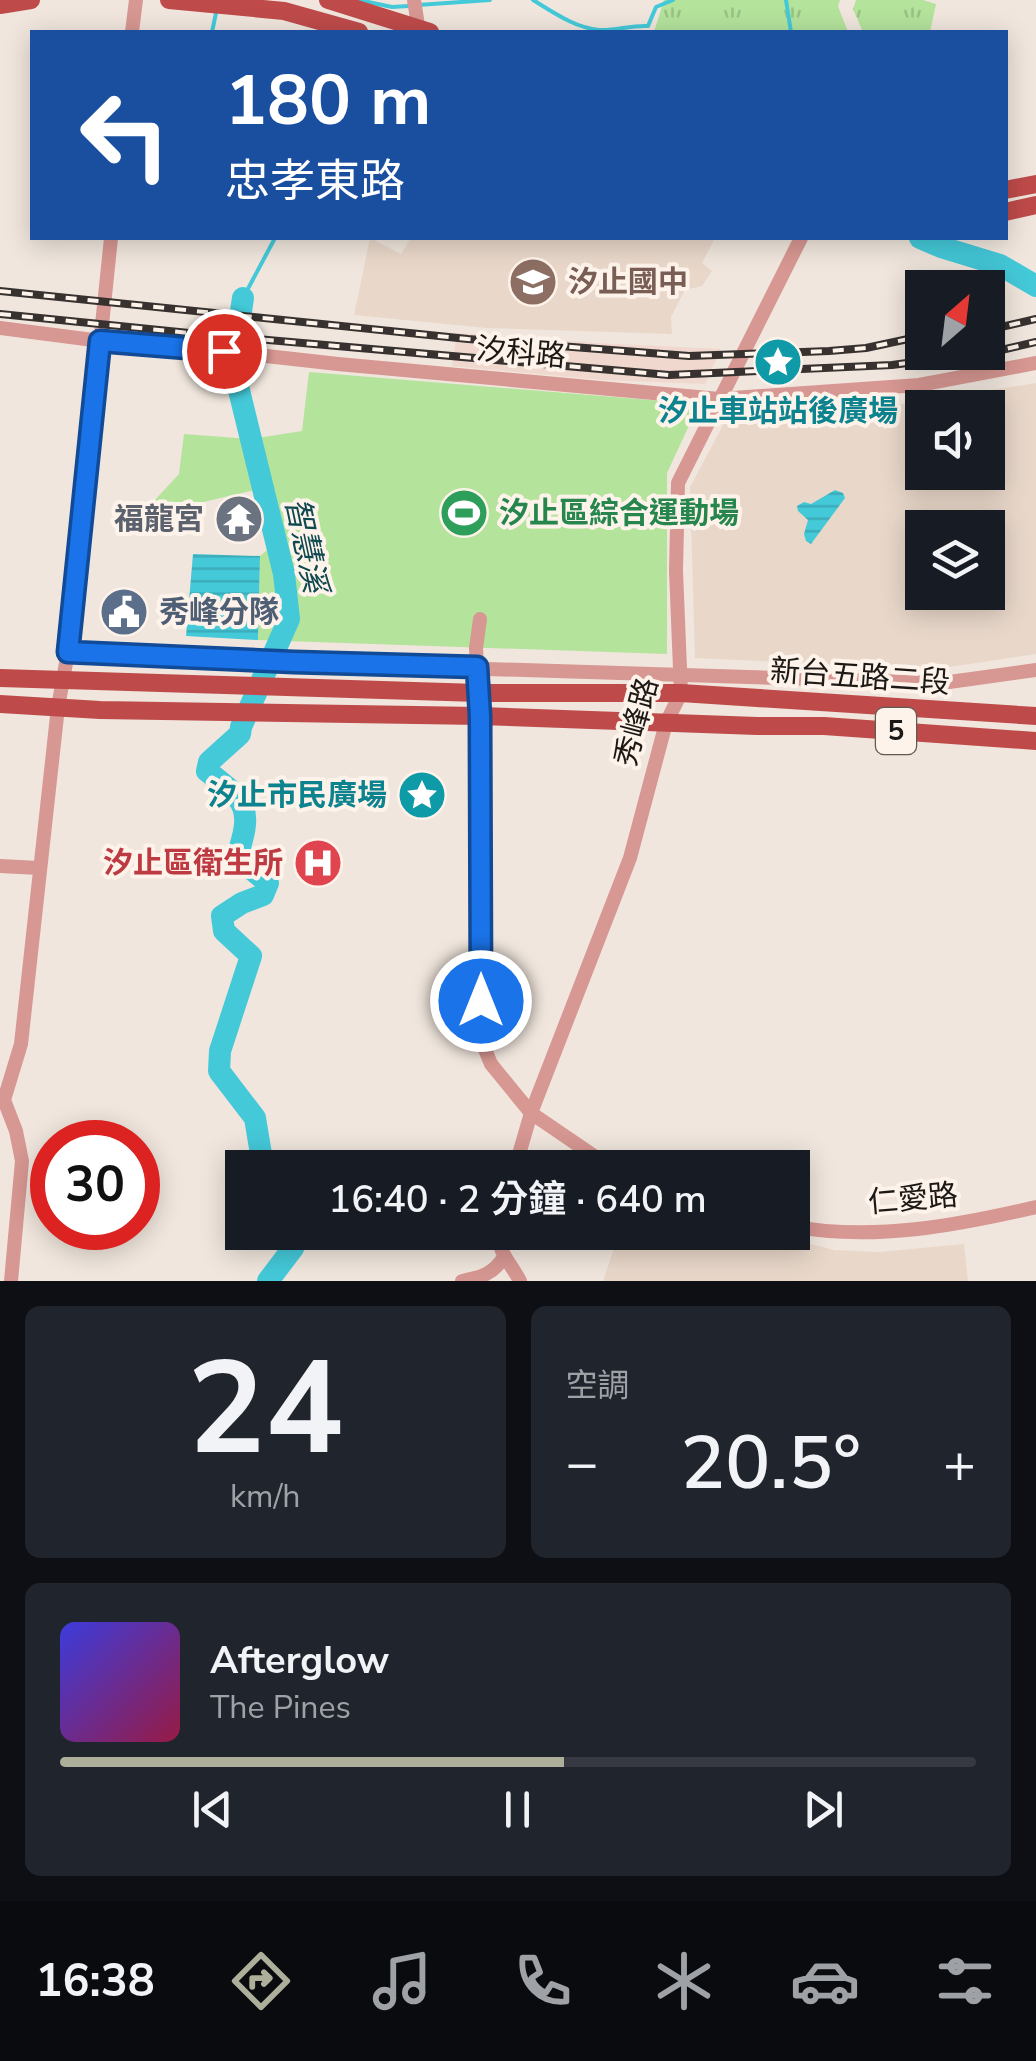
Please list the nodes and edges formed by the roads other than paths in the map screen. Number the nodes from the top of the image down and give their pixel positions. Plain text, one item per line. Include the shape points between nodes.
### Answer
1 (31, 0) edge
2 (136, 0) edge
3 (170, 0) edge
4 (328, 0) edge
5 (0, 5) edge
6 (286, 6) edge
7 (419, 17) edge
8 (132, 30) edge
9 (353, 30) edge
10 (1036, 184) edge
11 (1008, 189) edge
12 (1036, 205) edge
13 (1008, 211) edge
14 (111, 240) edge
15 (800, 240) edge
16 (0, 328) edge
17 (100, 341) junction
18 (1036, 362) edge
19 (719, 398) junction
20 (480, 619) dead end
21 (68, 652) junction
22 (477, 667) junction
23 (1036, 670) edge
24 (680, 674) junction
25 (0, 678) edge
26 (64, 682) junction
27 (478, 693) junction
28 (680, 693) junction
29 (0, 704) edge
30 (58, 707) junction
31 (480, 716) junction
32 (1036, 716) edge
33 (666, 723) junction
34 (1036, 742) edge
35 (0, 866) edge
36 (39, 868) junction
37 (2, 1102) edge
38 (531, 1113) junction
39 (520, 1150) edge
40 (585, 1150) edge
41 (1036, 1207) edge
42 (810, 1228) edge
43 (501, 1250) edge
44 (504, 1257) junction
45 (11, 1281) edge
46 (462, 1281) edge
47 (520, 1281) edge

1 - 5 main road
2 - 8 street
3 - 6 main road
4 - 7 main road
6 - 9 main road
10 - 11 main road
12 - 13 main road
14 - 17 street
15 - 19 street, 秀峰路
16 - 17 street, 汐科路
17 - 19 street, 汐科路
17 - 21 street
18 - 19 street, 汐科路 via 919,385
19 - 24 street, 秀峰路 via 678,483
20 - 22 street
21 - 22 street
21 - 26 street
22 - 24 street
22 - 27 street
23 - 24 street via 942,683
24 - 28 street, 秀峰路
25 - 26 main road, 5
26 - 27 main road, 5
26 - 30 street
27 - 28 main road, 5
27 - 31 street
28 - 32 main road, 新台五路二段 / 5
28 - 33 street, 秀峰路
29 - 30 main road, 5
30 - 31 main road, 5
30 - 36 street
31 - 33 main road, 5
31 - 38 street via 484,1048
33 - 34 main road, 新台五路二段 / 5 via 831,726
33 - 38 street, 秀峰路 via 630,858
35 - 36 street
36 - 37 street via 21,1044
37 - 45 street via 22,1161
38 - 39 street, 秀峰路
38 - 40 street
41 - 42 street, 仁愛路 via 930,1228
43 - 44 street
44 - 46 street via 486,1276
44 - 47 street

